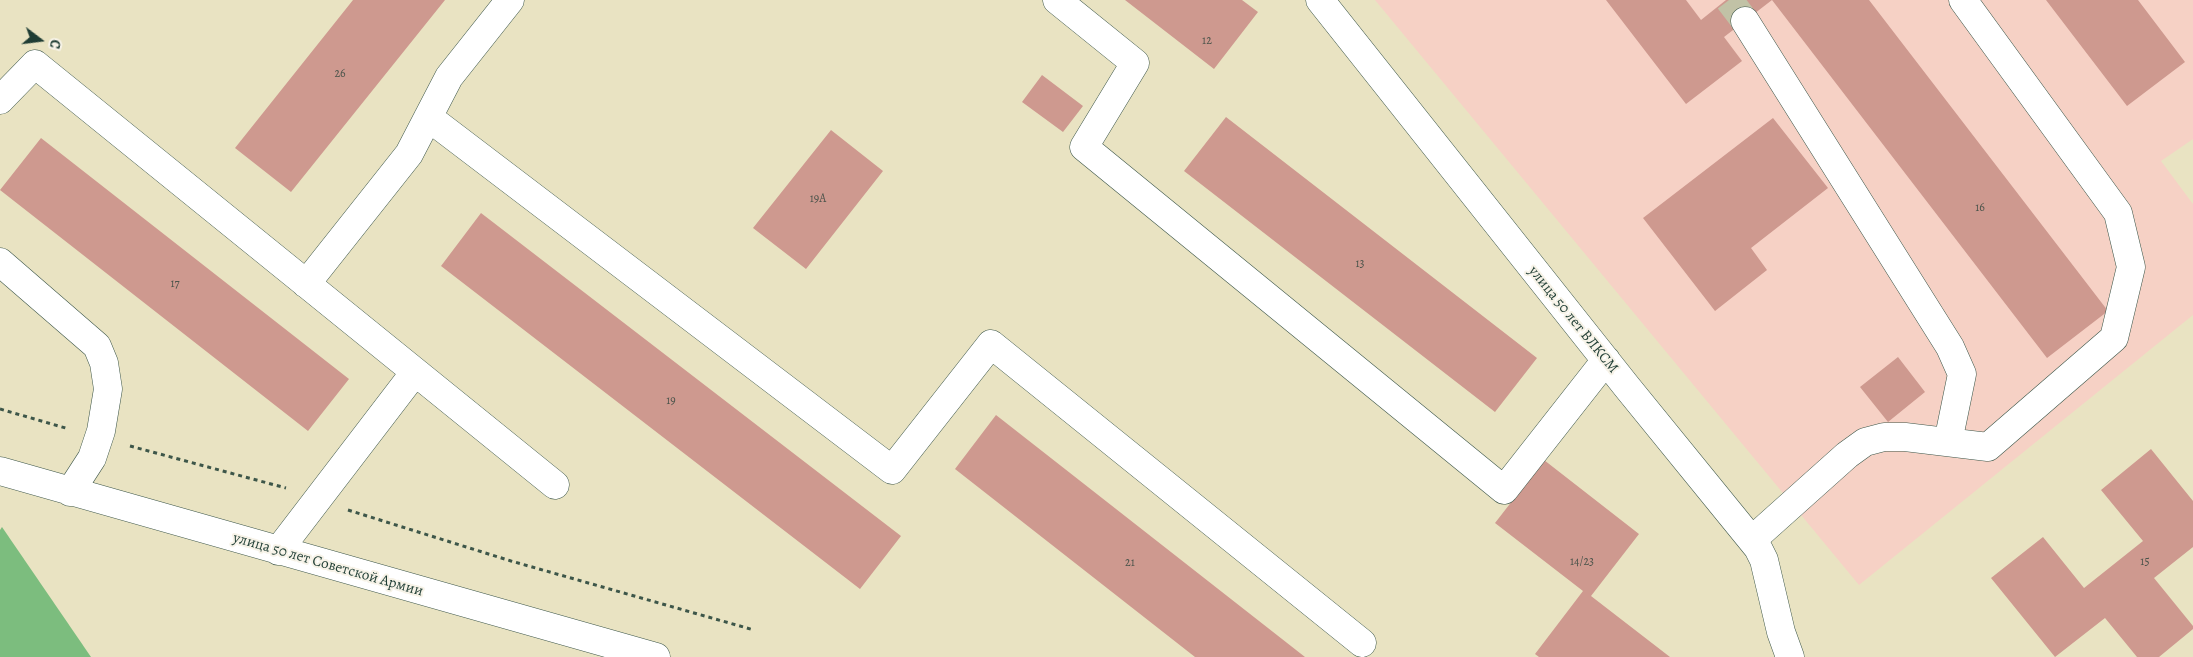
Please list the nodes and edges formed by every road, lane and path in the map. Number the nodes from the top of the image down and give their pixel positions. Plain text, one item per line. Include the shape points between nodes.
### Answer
1 (510, 0) edge
2 (1057, 0) edge
3 (1320, 0) edge
4 (1963, 0) edge
5 (1745, 21) tunnel mouth
6 (0, 100) edge
7 (428, 117) junction
8 (0, 262) edge
9 (306, 284) junction
10 (1606, 360) junction
11 (416, 372) junction
12 (0, 409) edge
13 (99, 438) junction
14 (1948, 442) junction
15 (0, 471) edge
16 (555, 485) dead end
17 (70, 492) junction
18 (318, 499) junction
19 (1752, 540) junction
20 (278, 551) junction
21 (754, 630) dead end
22 (1362, 643) dead end
23 (656, 657) edge
24 (1790, 657) edge

1 - 7 street via 448,78
2 - 10 street via 1135,63 1084,147 1504,490
3 - 10 street, улица 50 лет ВЛКСМ
4 - 14 street via 2118,213 2131,267 2114,338 1988,447
5 - 14 street via 1950,347 1962,374
6 - 9 street via 35,64
7 - 9 street via 409,154
7 - 22 street via 892,470 991,344
8 - 13 street via 97,346 108,388
9 - 11 street
10 - 19 street, улица 50 лет ВЛКСМ
11 - 16 street
11 - 18 street
12 - 13 path
13 - 17 street via 92,458
13 - 18 path
14 - 19 street via 1884,437 1865,442
15 - 17 street, улица 50 лет Советской Армии
17 - 20 street, улица 50 лет Советской Армии
18 - 20 street
18 - 21 path via 501,558
19 - 24 street, улица 50 лет ВЛКСМ via 1764,560
20 - 23 street, улица 50 лет Советской Армии

